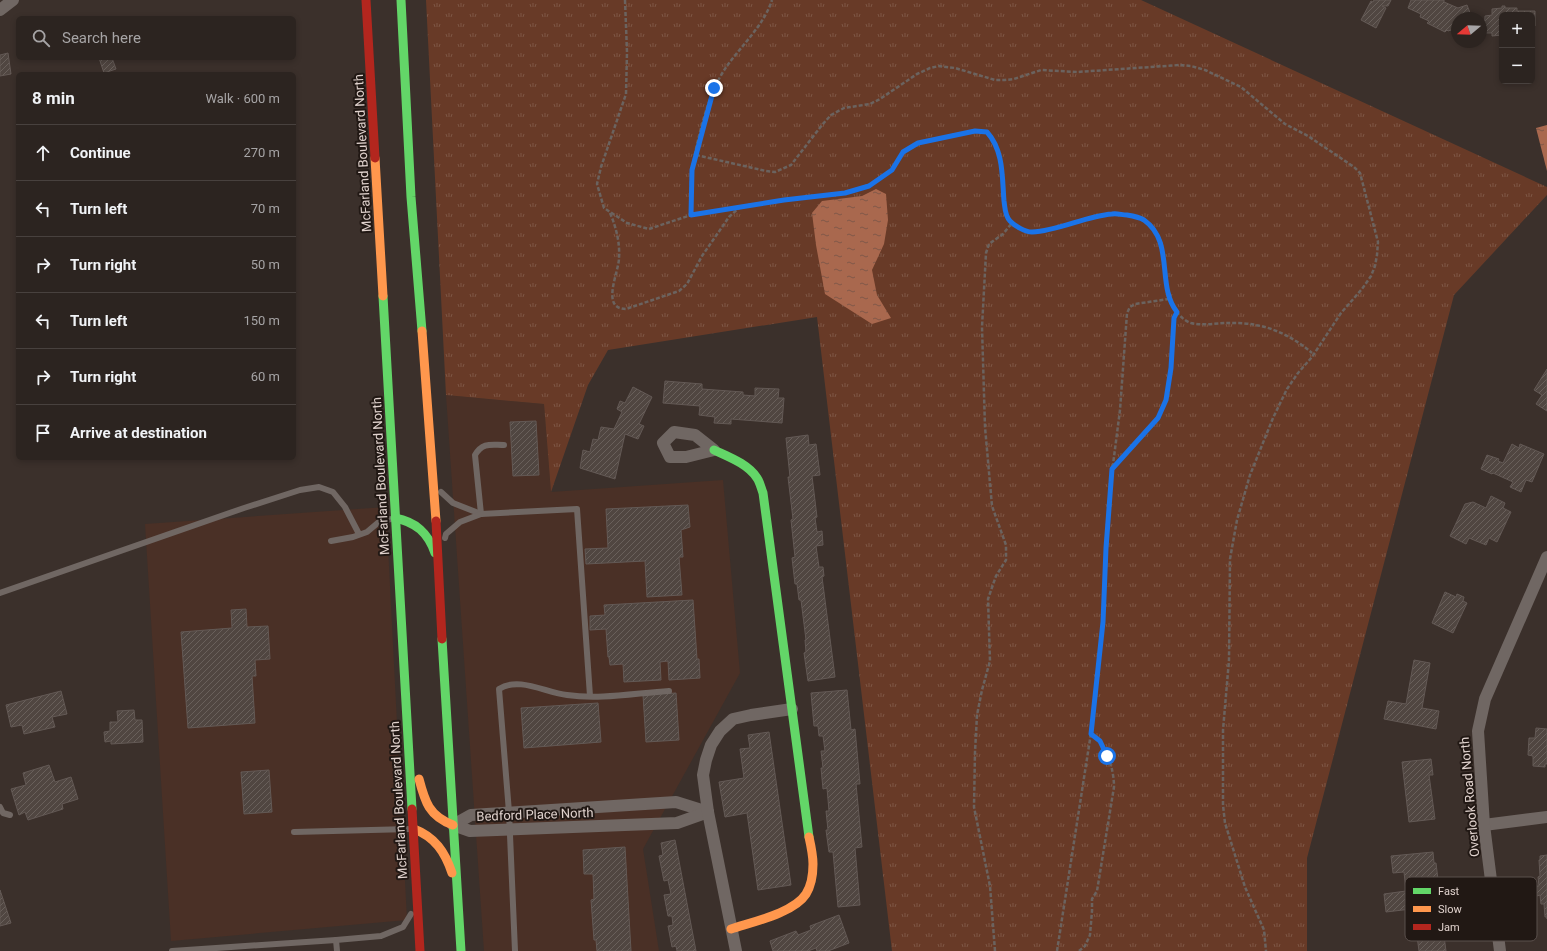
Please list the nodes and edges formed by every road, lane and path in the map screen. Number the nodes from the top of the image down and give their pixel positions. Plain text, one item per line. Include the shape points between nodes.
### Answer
1 (13, 0) edge
2 (366, 0) edge
3 (401, 0) edge
4 (625, 0) edge
5 (772, 0) edge
6 (0, 10) edge
7 (696, 155) junction
8 (740, 207) junction
9 (610, 212) junction
10 (691, 215) junction
11 (1012, 223) junction
12 (1169, 299) junction
13 (1177, 312) junction
14 (1312, 353) dead end
15 (504, 444) dead end
16 (714, 450) dead end
17 (1112, 469) junction
18 (433, 485) junction
19 (481, 514) junction
20 (395, 518) junction
21 (359, 534) junction
22 (331, 541) dead end
23 (1547, 557) edge
24 (438, 564) junction
25 (0, 593) edge
26 (669, 691) dead end
27 (590, 696) junction
28 (792, 709) junction
29 (1091, 734) junction
30 (408, 739) junction
31 (0, 807) edge
32 (509, 812) junction
33 (708, 812) junction
34 (10, 815) dead end
35 (1547, 817) edge
36 (453, 825) junction
37 (1484, 825) junction
38 (414, 829) junction
39 (509, 829) junction
40 (294, 832) dead end
41 (1491, 877) edge
42 (458, 897) junction
43 (417, 904) junction
44 (731, 929) junction
45 (336, 940) junction
46 (1499, 941) edge
47 (172, 951) edge
48 (337, 951) edge
49 (420, 951) edge
50 (461, 951) edge
51 (515, 951) edge
52 (736, 951) edge
53 (995, 951) edge
54 (1056, 951) edge
55 (1079, 951) edge
56 (1266, 951) edge
57 (1500, 951) edge

1 - 6 street
2 - 20 main road, McFarland Boulevard North
3 - 18 main road via 411,197
4 - 9 path via 626,94 601,167 598,184 604,208
5 - 7 path via 758,27 727,66 714,88
7 - 10 path via 692,170
7 - 56 path via 775,172 791,165 831,115 844,108 870,104 917,74 939,66 1004,80 1041,70 1077,72 1180,65 1205,70 1241,87 1285,124 1308,136 1360,173 1378,242 1375,266 1362,289 1341,313 1312,357 1287,388 1250,475 1237,520 1230,559 1229,660 1223,730 1223,805 1225,822 1245,887 1264,930
8 - 9 path via 729,217 706,250 687,284 679,291 626,309 619,309 614,305 612,297 619,258 617,229
8 - 10 path
8 - 11 path via 845,193 869,186 892,170 903,152 918,143 975,131 987,132 999,151 1005,212
9 - 10 path via 626,223 649,229
11 - 12 path via 1030,232 1112,214 1135,216 1144,220 1161,242
11 - 53 path via 1004,234 989,244 986,253 982,328 985,427 992,506 1006,545 1006,560 996,576 988,599 990,661 982,690 975,752 974,807 990,886
12 - 13 path
12 - 17 path via 1135,304 1127,313 1120,410
13 - 14 path via 1191,323 1256,325 1298,342
13 - 17 path via 1174,318 1166,400 1158,418
15 - 19 lane via 485,445 475,455
16 - 28 main road via 746,467 757,478 763,493
17 - 29 path via 1103,622
18 - 19 lane via 453,503
18 - 24 main road
19 - 24 lane via 460,522 446,534
19 - 27 lane via 577,509
20 - 21 lane via 380,521 367,532
20 - 24 main road via 407,520 422,529 433,545
20 - 30 main road, McFarland Boulevard North
21 - 22 lane
21 - 25 lane via 345,507 333,492 319,487 300,490
23 - 37 street, Overlook Road North via 1485,699 1478,730
24 - 36 main road
26 - 27 lane
27 - 32 lane via 566,695 518,684 505,685 499,689
28 - 33 street via 751,714 734,719 720,731 711,746 703,775
28 - 44 main road via 813,863 812,880 805,896 792,906
29 - 54 path
29 - 55 path via 1100,741 1111,766 1114,787 1097,891 1092,899 1090,935 1086,946
30 - 36 main road via 426,805 437,818
30 - 38 main road, McFarland Boulevard North
31 - 34 lane via 4,813
32 - 33 street, Bedford Place North via 676,802
32 - 36 street, Bedford Place North via 471,815
32 - 39 lane
33 - 39 street, Bedford Place North via 677,823
33 - 44 street
35 - 37 street
36 - 39 street, Bedford Place North via 470,831
36 - 42 main road
37 - 41 street, Overlook Road North
38 - 40 lane
38 - 42 main road via 431,837 442,850 450,867
38 - 43 main road, McFarland Boulevard North
39 - 51 lane
42 - 50 main road
43 - 45 lane via 403,927 381,936
43 - 49 main road, McFarland Boulevard North
44 - 52 street
45 - 47 lane
45 - 48 lane
46 - 57 street, Overlook Road North

